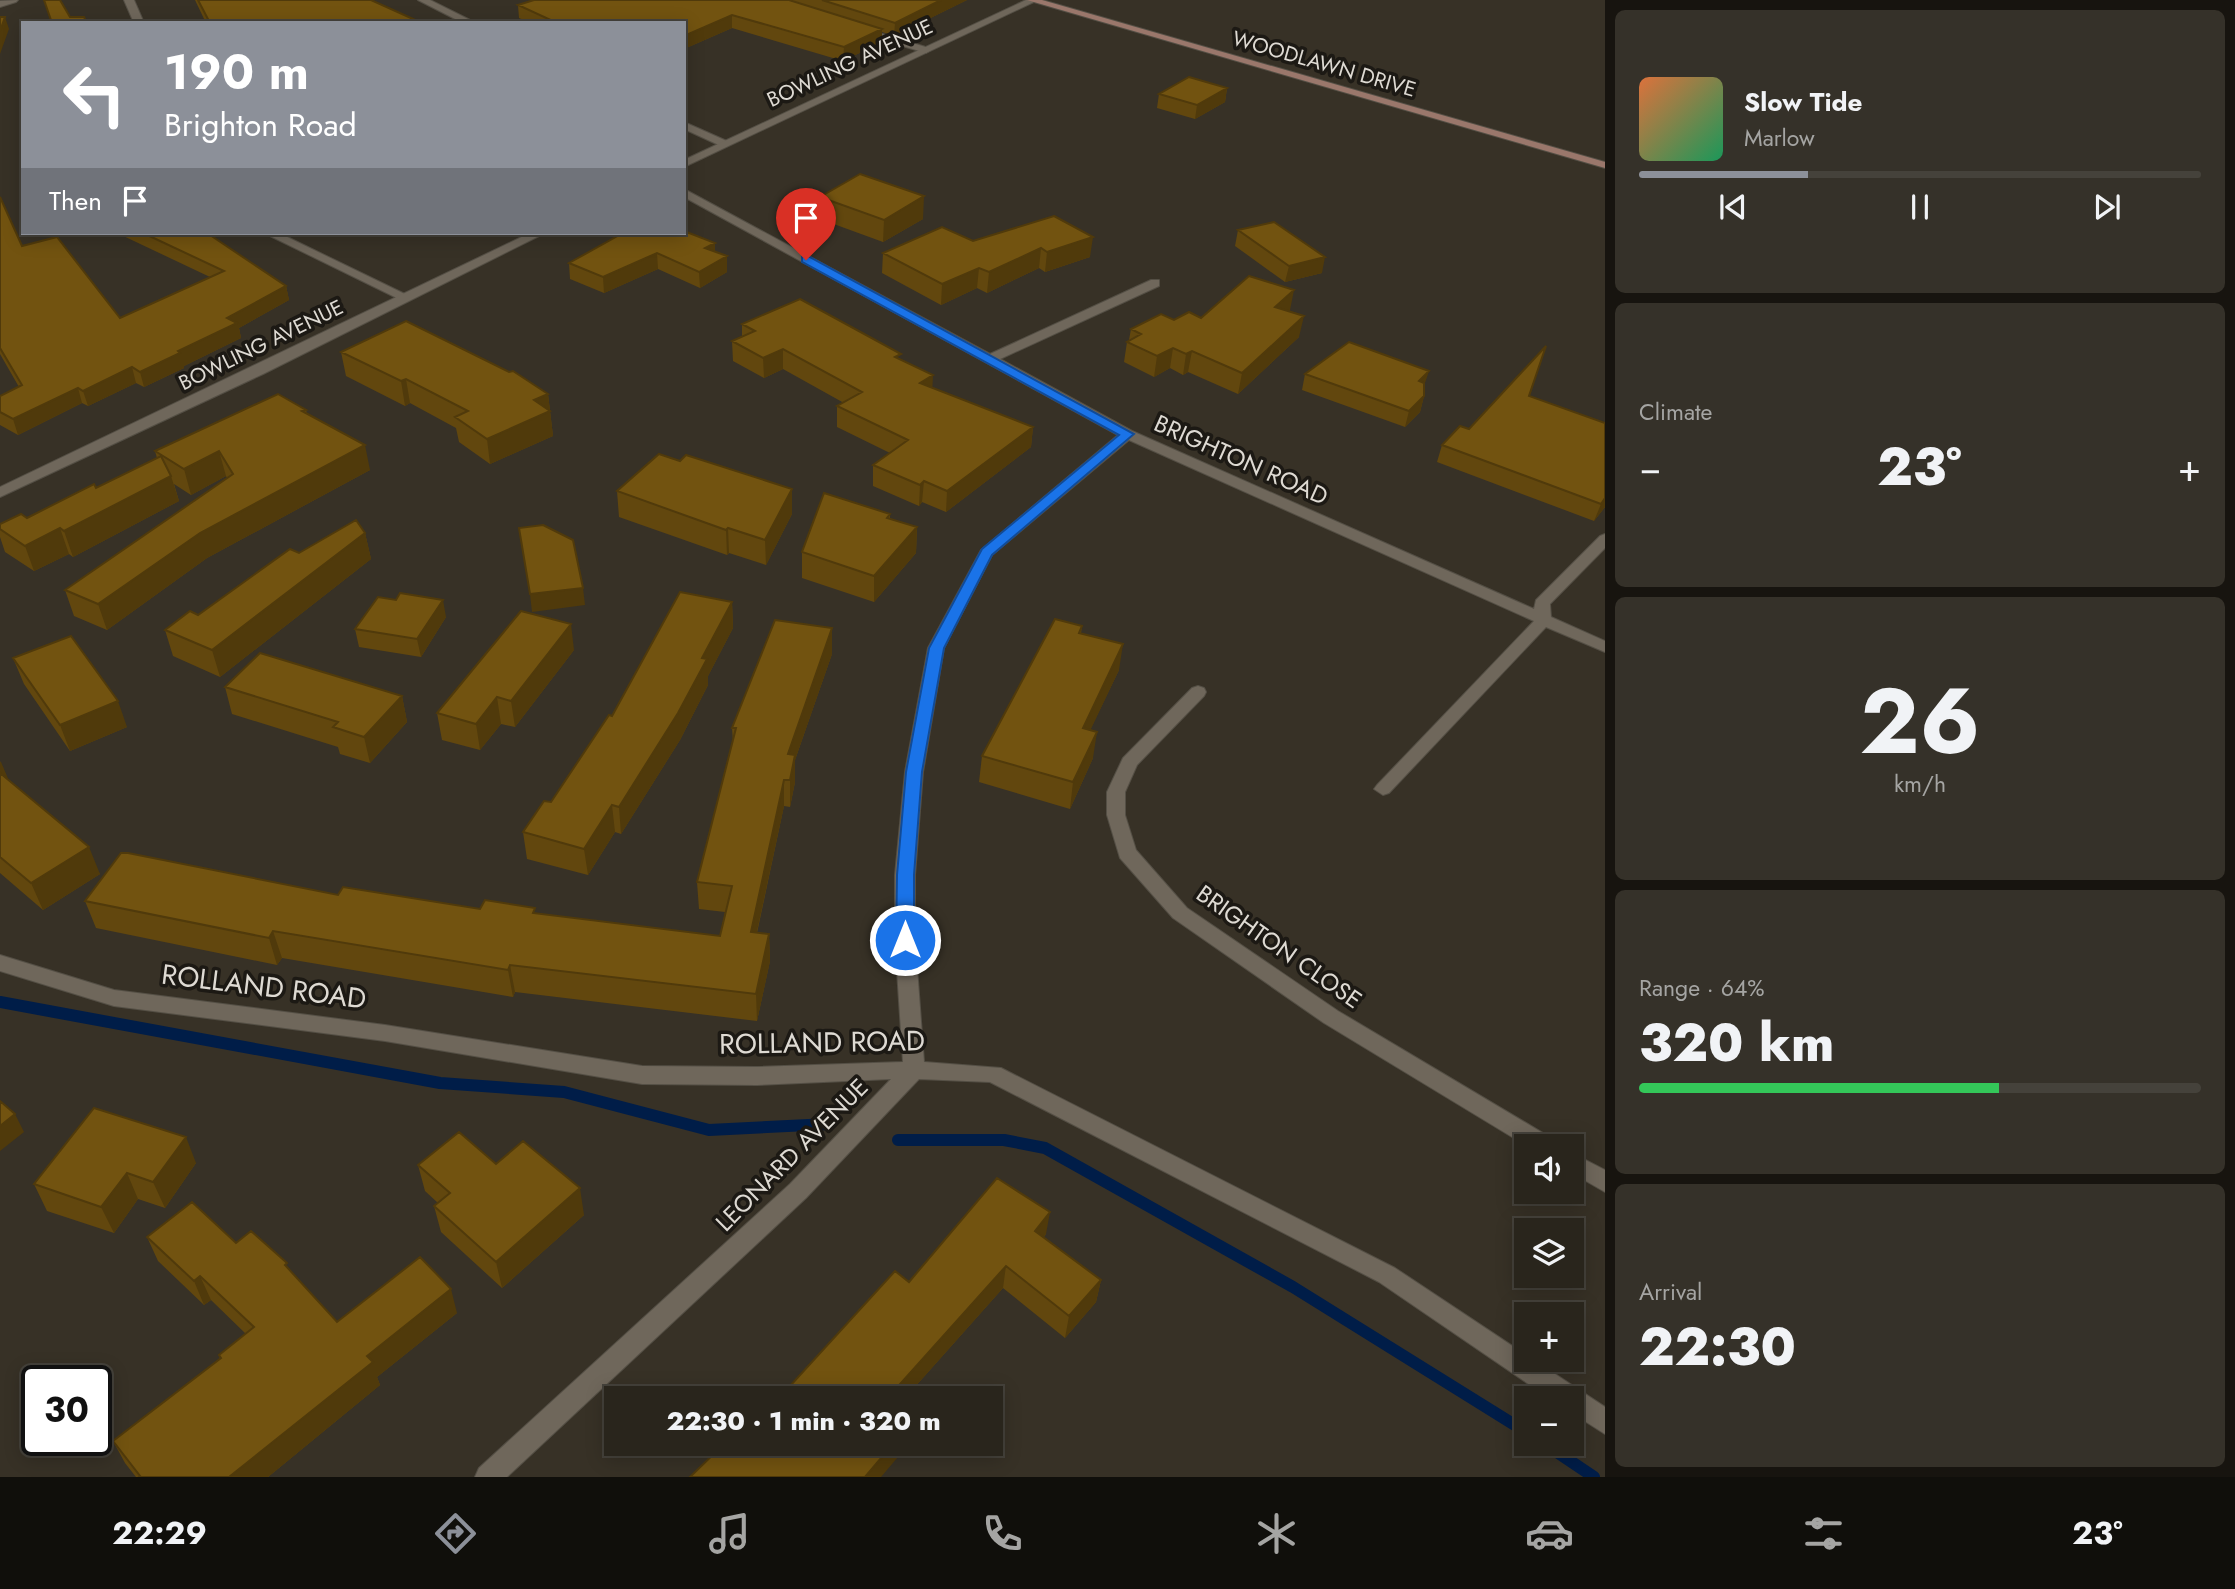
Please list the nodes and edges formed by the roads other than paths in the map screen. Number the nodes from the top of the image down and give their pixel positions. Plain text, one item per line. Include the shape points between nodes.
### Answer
1 (13, 0) edge
2 (129, 0) edge
3 (424, 0) edge
4 (1032, 0) edge
5 (0, 4) edge
6 (138, 21) edge
7 (467, 21) edge
8 (843, 25) edge
9 (926, 50) junction
10 (686, 126) edge
11 (725, 144) junction
12 (686, 163) edge
13 (1605, 165) edge
14 (686, 193) edge
15 (274, 235) edge
16 (535, 235) edge
17 (1155, 283) dead end
18 (407, 298) junction
19 (987, 360) junction
20 (1127, 434) junction
21 (0, 493) edge
22 (1605, 539) edge
23 (1543, 621) junction
24 (1605, 647) edge
25 (1198, 692) dead end
26 (1383, 789) dead end
27 (0, 963) edge
28 (914, 1070) junction
29 (1525, 1134) edge
30 (1584, 1169) edge
31 (1605, 1182) edge
32 (1552, 1386) edge
33 (1584, 1408) edge
34 (1605, 1422) edge
35 (488, 1477) edge

1 - 5 street
2 - 6 street
3 - 7 street
4 - 9 street, BOWLING AVENUE
4 - 13 main road, WOODLAWN DRIVE
8 - 9 street
9 - 11 street, BOWLING AVENUE
10 - 11 street
11 - 12 street, BOWLING AVENUE
14 - 19 street, BRIGHTON ROAD
15 - 18 street
16 - 18 street, BOWLING AVENUE
17 - 19 street
18 - 21 street, BOWLING AVENUE
19 - 20 street, BRIGHTON ROAD
20 - 23 street, BRIGHTON ROAD
20 - 28 street via 986,552 936,648 914,772 905,875
22 - 23 street via 1542,603
23 - 24 street, BRIGHTON ROAD
23 - 26 street
25 - 29 street, BRIGHTON CLOSE via 1129,762 1116,792 1116,815 1127,853 1180,913 1331,1017
27 - 28 street, ROLLAND ROAD via 114,998 385,1033 642,1074 757,1076
28 - 32 street, ROLLAND ROAD via 993,1074 1387,1275
28 - 35 street, LEONARD AVENUE via 798,1191
30 - 31 street
33 - 34 street, ROLLAND ROAD

